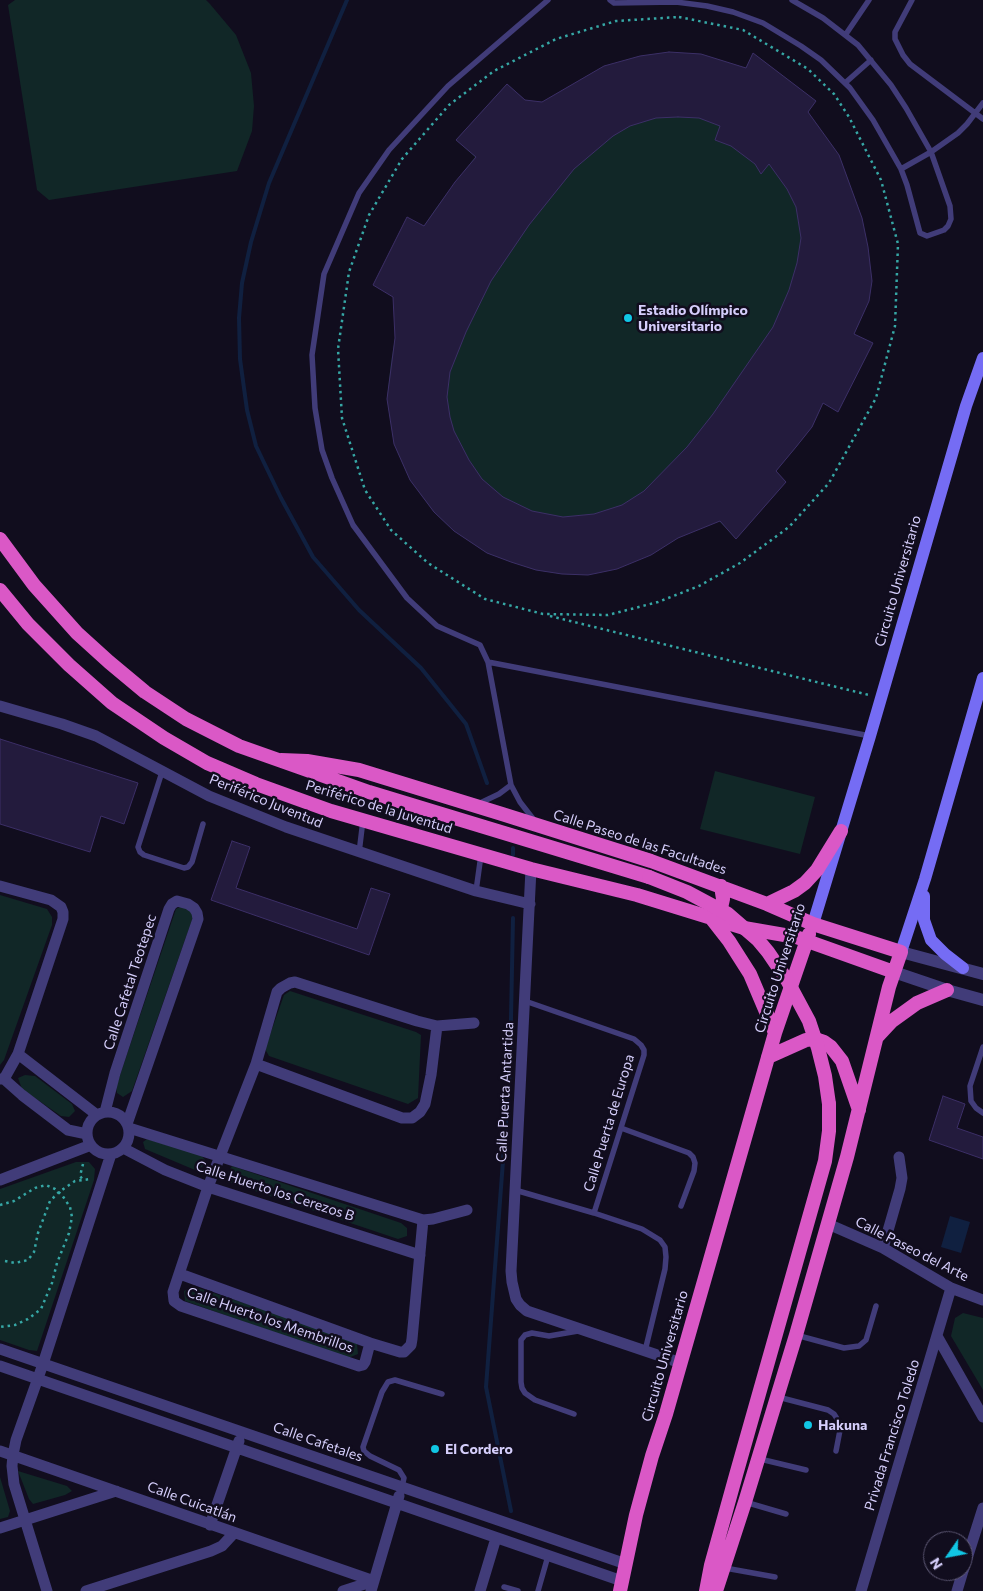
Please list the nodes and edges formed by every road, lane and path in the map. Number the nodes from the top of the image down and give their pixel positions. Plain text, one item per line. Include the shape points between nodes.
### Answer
1 (548, 0) edge
2 (610, 0) edge
3 (792, 0) edge
4 (810, 0) edge
5 (869, 0) edge
6 (912, 0) edge
7 (805, 7) junction
8 (846, 34) junction
9 (871, 60) junction
10 (845, 83) junction
11 (983, 103) edge
12 (975, 114) junction
13 (983, 119) edge
14 (930, 152) junction
15 (901, 169) junction
16 (983, 358) edge
17 (0, 539) edge
18 (0, 590) edge
19 (543, 614) junction
20 (488, 662) junction
21 (983, 678) edge
22 (881, 698) junction
23 (0, 706) edge
24 (870, 736) junction
25 (281, 760) junction
26 (162, 772) junction
27 (511, 785) junction
28 (488, 807) junction
29 (363, 820) junction
30 (203, 824) dead end
31 (539, 826) junction
32 (841, 831) junction
33 (359, 852) junction
34 (481, 855) junction
35 (531, 869) junction
36 (925, 880) junction
37 (0, 886) edge
38 (720, 886) junction
39 (476, 891) junction
40 (530, 904) junction
41 (767, 904) junction
42 (714, 919) junction
43 (813, 924) junction
44 (806, 941) junction
45 (901, 952) junction
46 (963, 968) junction
47 (894, 972) junction
48 (983, 974) edge
49 (947, 990) junction
50 (525, 1000) junction
51 (983, 1000) edge
52 (474, 1023) dead end
53 (438, 1026) junction
54 (775, 1033) junction
55 (876, 1039) junction
56 (983, 1047) edge
57 (18, 1054) junction
58 (768, 1057) junction
59 (256, 1064) junction
60 (2, 1079) edge
61 (859, 1110) junction
62 (983, 1113) edge
63 (101, 1114) junction
64 (128, 1126) junction
65 (621, 1128) junction
66 (89, 1140) junction
67 (123, 1148) junction
68 (111, 1154) junction
69 (219, 1156) junction
70 (899, 1157) dead end
71 (83, 1164) dead end
72 (96, 1176) dead end
73 (0, 1180) edge
74 (83, 1180) junction
75 (208, 1187) junction
76 (515, 1190) junction
77 (59, 1192) junction
78 (0, 1205) edge
79 (681, 1206) dead end
80 (467, 1210) dead end
81 (594, 1213) junction
82 (423, 1220) junction
83 (828, 1224) junction
84 (884, 1248) junction
85 (420, 1255) junction
86 (4, 1261) dead end
87 (180, 1274) junction
88 (951, 1288) junction
89 (983, 1300) edge
90 (876, 1306) dead end
91 (0, 1327) edge
92 (583, 1330) junction
93 (796, 1335) junction
94 (937, 1336) junction
95 (370, 1343) junction
96 (0, 1349) edge
97 (645, 1351) junction
98 (681, 1363) junction
99 (43, 1364) junction
100 (0, 1366) edge
101 (38, 1379) junction
102 (442, 1394) dead end
103 (777, 1397) junction
104 (574, 1414) dead end
105 (983, 1417) edge
106 (241, 1432) junction
107 (236, 1448) junction
108 (0, 1450) edge
109 (836, 1450) dead end
110 (12, 1455) junction
111 (758, 1459) junction
112 (806, 1470) dead end
113 (402, 1487) junction
114 (116, 1491) junction
115 (745, 1502) junction
116 (397, 1503) junction
117 (983, 1508) edge
118 (786, 1514) dead end
119 (25, 1521) junction
120 (210, 1525) junction
121 (0, 1528) edge
122 (234, 1533) junction
123 (496, 1538) junction
124 (973, 1540) edge
125 (548, 1556) junction
126 (626, 1564) junction
127 (723, 1568) junction
128 (775, 1577) dead end
129 (372, 1586) edge
130 (621, 1586) edge
131 (504, 1587) dead end
132 (47, 1591) edge
133 (86, 1591) edge
134 (343, 1591) edge
135 (480, 1591) edge
136 (518, 1591) edge
137 (538, 1591) edge
138 (706, 1591) edge
139 (716, 1591) edge
140 (861, 1591) edge

1 - 20 lane via 448,86 389,150 358,193 324,274 312,354 315,408 322,450 353,525 407,598 437,626 480,645
2 - 10 lane via 614,4 676,2 733,12 783,34 821,60
3 - 7 lane
4 - 7 lane
5 - 8 lane
6 - 12 lane via 895,32 898,47 910,64
7 - 8 lane
8 - 9 lane
9 - 10 lane
9 - 14 lane via 906,108
10 - 15 lane via 873,120
11 - 12 lane
12 - 13 lane
12 - 14 lane via 962,129
14 - 15 lane
14 - 15 lane via 950,206 951,220 944,230 927,236 920,233
16 - 22 main road, Circuito Universitario
17 - 25 highway via 34,585 77,633 145,692 230,742
18 - 29 highway, Periférico de la Juventud via 69,665 112,703 164,738 207,763 256,784
19 - 19 path via 617,613 699,586 740,563 789,527 829,483 876,398 895,326 898,244 881,180 834,94 808,69 743,30 679,17 616,21 556,39 494,71 449,105 402,160 369,215 349,272 338,349 342,418 365,490 392,530 428,563 485,599
19 - 22 path
20 - 24 lane
20 - 27 lane
21 - 36 main road
22 - 24 main road, Circuito Universitario
23 - 26 street, Periférico Juventud via 96,736
24 - 32 main road, Circuito Universitario
25 - 28 highway, Calle Paseo de las Facultades via 359,770
25 - 138 highway, bridge via 369,792 649,877 687,892 728,914 747,930 788,980 803,1009 825,1076 829,1104 825,1161
26 - 30 lane via 138,847 140,852 188,867
26 - 33 street, Periférico Juventud via 209,796
27 - 28 lane via 497,794
27 - 31 lane
28 - 31 highway, Calle Paseo de las Facultades
29 - 33 lane
29 - 34 highway, Periférico de la Juventud
31 - 38 highway, Calle Paseo de las Facultades via 651,860
32 - 41 highway via 805,883
32 - 43 main road, Circuito Universitario
33 - 39 street, Periférico Juventud
34 - 35 highway, Periférico de la Juventud
34 - 39 lane
35 - 40 street, Calle Puerta Antartida
35 - 42 highway, Periférico de la Juventud via 637,895
36 - 45 main road
36 - 46 main road via 924,920 929,935 937,947
37 - 57 street via 51,900 63,912
38 - 41 highway, Calle Paseo de las Facultades
38 - 42 highway via 723,899
39 - 40 street, Periférico Juventud
40 - 50 street, Calle Puerta Antartida
41 - 43 highway, Calle Paseo de las Facultades
42 - 44 highway, Periférico de la Juventud
42 - 54 highway via 750,974
43 - 44 highway, Circuito Universitario
43 - 45 highway, Calle Paseo de las Facultades
44 - 47 highway
44 - 54 highway, Circuito Universitario
45 - 46 street, Calle Paseo de las Facultades
45 - 47 highway
46 - 48 street, Calle Paseo de las Facultades
47 - 49 street
47 - 55 highway
49 - 51 street
49 - 55 highway via 917,1003 892,1021
50 - 65 lane, Calle Puerta de Europa via 634,1039 642,1045 644,1055
50 - 76 street, Calle Puerta Antartida
52 - 53 street
53 - 59 street, Calle Huerto los Membrillos via 290,982 277,992
53 - 59 street via 425,1104 412,1118 402,1118
54 - 58 highway, Circuito Universitario
55 - 61 highway
56 - 62 lane via 970,1086 972,1101
57 - 60 street
57 - 63 street
58 - 61 highway via 806,1040 824,1042 842,1062
58 - 98 highway, Circuito Universitario
59 - 69 street, Calle Huerto los Membrillos
60 - 66 street via 68,1130
61 - 83 highway
63 - 64 street via 118,1114
63 - 64 street, Calle Cafetal Teotepec via 172,904 176,900 188,904 198,913 198,919
63 - 66 street via 90,1123
64 - 67 street via 129,1139
64 - 69 street, Calle Huerto los Cerezos B
65 - 79 lane via 693,1157 694,1171
65 - 81 lane, Calle Puerta de Europa
66 - 68 street via 100,1152
66 - 73 street
67 - 68 street
67 - 75 street, Calle Huerto los Cerezos B
68 - 99 street
69 - 75 street, Calle Huerto los Membrillos
69 - 82 street, Calle Huerto los Cerezos B
70 - 84 street via 900,1188
71 - 74 path via 80,1176
72 - 74 path
74 - 77 path via 75,1181
75 - 85 street, Calle Huerto los Cerezos B
75 - 87 street, Calle Huerto los Membrillos
76 - 81 lane
76 - 92 street, Calle Puerta Antartida via 512,1282 516,1299 527,1311
77 - 78 path via 46,1185
77 - 86 path via 50,1202 34,1252 28,1260
77 - 91 path via 70,1207 72,1217 41,1309 15,1325
80 - 82 street
81 - 97 lane via 642,1229 660,1240 664,1247 665,1269
82 - 85 street
83 - 84 street, Calle Paseo del Arte
83 - 93 highway
84 - 88 street, Calle Paseo del Arte
85 - 95 street, Calle Huerto los Membrillos via 411,1345 400,1352
87 - 95 street, Calle Huerto los Membrillos
87 - 95 street, Calle Huerto los Membrillos via 173,1297 181,1306 359,1366 365,1362
88 - 89 street, Calle Paseo del Arte
88 - 94 street, Privada Francisco Toledo
90 - 93 lane via 866,1340 859,1346 844,1348
92 - 97 street
92 - 104 lane via 549,1336 532,1332 521,1340 520,1382 525,1393
93 - 103 highway
94 - 105 street
94 - 140 street, Privada Francisco Toledo
96 - 99 street, Calle Cafetales
97 - 98 street
98 - 126 highway, Circuito Universitario via 645,1480
99 - 101 street
99 - 106 street, Calle Cafetales
100 - 101 street
101 - 107 street
101 - 110 street
102 - 113 lane via 395,1380 388,1382 382,1392 363,1447 370,1456 399,1470 404,1478
103 - 109 lane via 834,1414 841,1425
103 - 111 highway
106 - 107 street
106 - 113 street, Calle Cafetales
107 - 116 street
107 - 120 street
108 - 110 street, Calle Cuicatlán
110 - 114 street, Calle Cuicatlán
110 - 119 street via 14,1484
111 - 112 lane
111 - 115 highway
113 - 116 street
113 - 126 street, Calle Cafetales
114 - 119 street
114 - 120 street, Calle Cuicatlán
115 - 118 lane
115 - 127 highway
116 - 123 street
116 - 129 street
117 - 124 street
119 - 121 street
119 - 132 street
120 - 122 street, Calle Cuicatlán
122 - 129 street, Calle Cuicatlán
122 - 133 street via 211,1552
123 - 125 street
123 - 135 street
125 - 130 street
125 - 137 lane
126 - 130 highway, Circuito Universitario
127 - 128 lane
127 - 139 highway
129 - 134 street
131 - 136 lane

